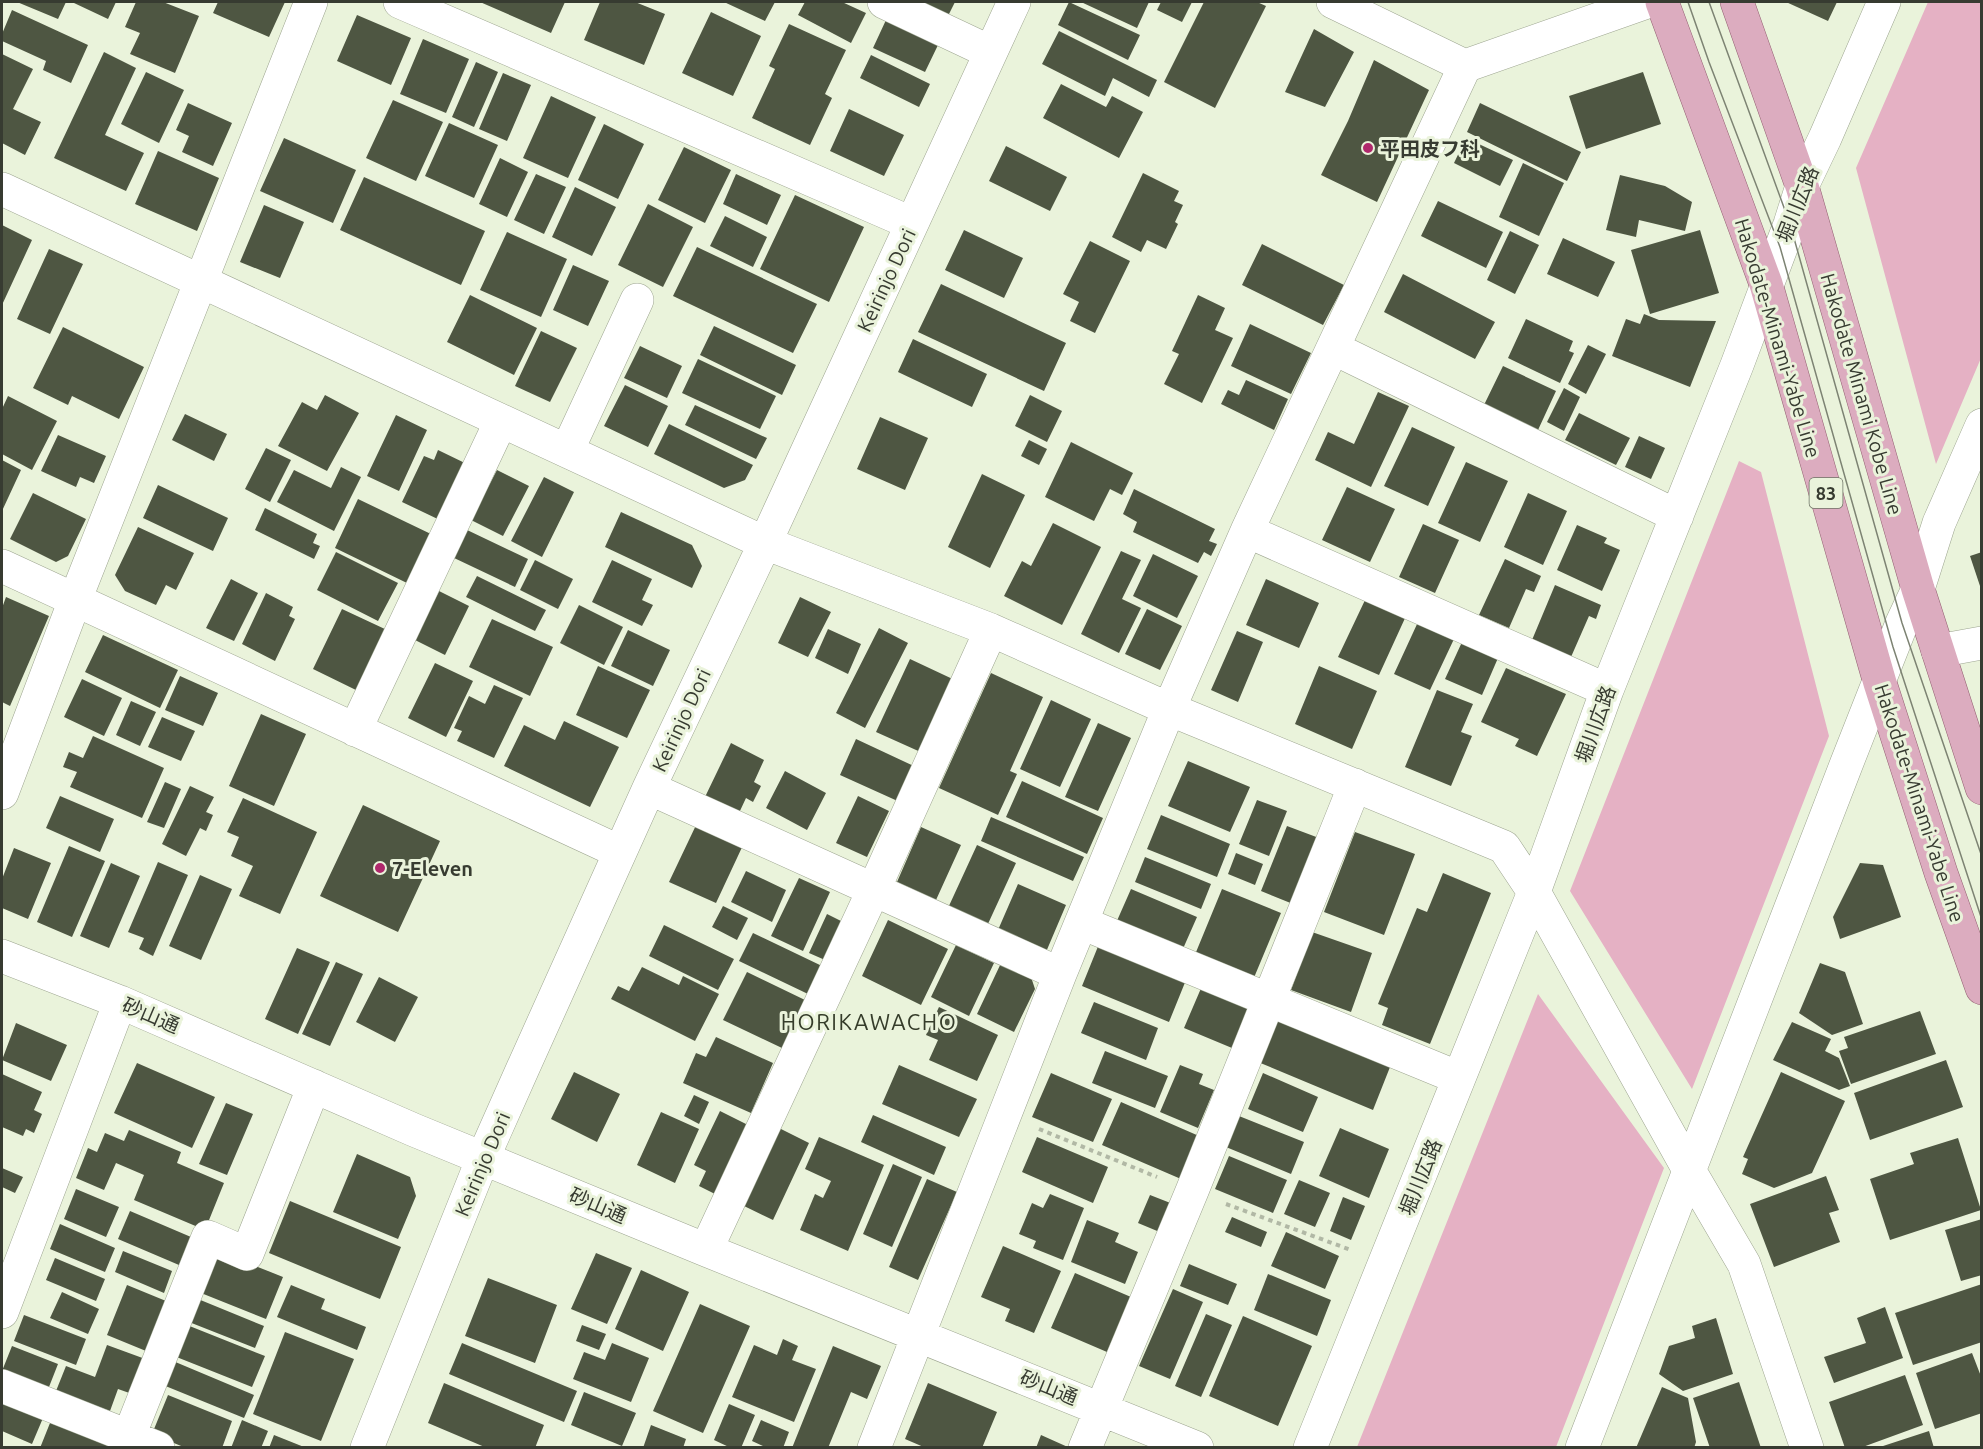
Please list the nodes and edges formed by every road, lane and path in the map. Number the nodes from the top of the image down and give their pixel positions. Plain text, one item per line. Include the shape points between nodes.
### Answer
1 (311, 2) edge
2 (400, 2) edge
3 (884, 2) edge
4 (1014, 2) edge
5 (1333, 2) edge
6 (1647, 2) edge
7 (1662, 2) edge
8 (1737, 2) edge
9 (1884, 2) edge
10 (990, 52) junction
11 (1465, 66) junction
12 (1802, 186) junction
13 (2, 189) edge
14 (911, 223) junction
15 (202, 281) junction
16 (1766, 284) junction
17 (637, 300) dead end
18 (1333, 348) junction
19 (501, 421) junction
20 (1982, 425) edge
21 (567, 451) junction
22 (1677, 516) junction
23 (1247, 531) junction
24 (765, 543) junction
25 (2, 566) edge
26 (1918, 589) junction
27 (75, 600) junction
28 (991, 630) junction
29 (1982, 643) edge
30 (1938, 651) junction
31 (1880, 683) junction
32 (1607, 690) junction
33 (1168, 709) junction
34 (355, 730) junction
35 (1355, 785) junction
36 (649, 788) junction
37 (1982, 788) edge
38 (2, 793) edge
39 (620, 852) junction
40 (874, 889) junction
41 (1534, 892) junction
42 (1082, 923) junction
43 (1975, 947) edge
44 (2, 956) edge
45 (1060, 974) junction
46 (1982, 988) edge
47 (1268, 999) junction
48 (120, 1002) junction
49 (1459, 1078) junction
50 (314, 1086) junction
51 (483, 1158) junction
52 (1689, 1170) junction
53 (706, 1250) junction
54 (2, 1312) edge
55 (919, 1335) junction
56 (2, 1386) edge
57 (1101, 1408) junction
58 (143, 1442) edge
59 (367, 1448) edge
60 (874, 1448) edge
61 (1085, 1448) edge
62 (1197, 1448) edge
63 (1310, 1448) edge
64 (1582, 1448) edge
65 (1807, 1448) edge

1 - 15 street
2 - 14 street
3 - 10 street
4 - 10 street, Keirinjo Dori
5 - 11 street
6 - 11 street
7 - 16 main road, Hakodate-Minami-Yabe Line / 83
8 - 12 main road, Hakodate Minami Kobe Line
9 - 12 street, 堀川広路
10 - 14 street, Keirinjo Dori
11 - 18 street
12 - 16 street, 堀川広路
12 - 26 main road, Hakodate Minami Kobe Line
13 - 15 street
14 - 24 street, Keirinjo Dori
15 - 19 street
15 - 27 street
16 - 22 street, 堀川広路
16 - 31 main road, Hakodate-Minami-Yabe Line / 83
17 - 21 street
18 - 22 street
18 - 23 street
19 - 21 street
19 - 34 street
20 - 26 street via 1939,523
21 - 24 street
22 - 32 street, 堀川広路
23 - 32 street
23 - 33 street
24 - 28 street
24 - 36 street, Keirinjo Dori
25 - 27 street
26 - 30 main road, Hakodate Minami Kobe Line
26 - 31 street
27 - 34 street
27 - 38 street
28 - 33 street
28 - 40 street
29 - 30 street
30 - 37 main road, Hakodate Minami Kobe Line
31 - 43 main road, Hakodate-Minami-Yabe Line / 83 via 1941,873
31 - 52 street
32 - 41 street, 堀川広路
33 - 35 street
33 - 42 street
34 - 39 street
35 - 41 street via 1504,847
35 - 47 street
36 - 39 street, Keirinjo Dori
36 - 40 street
39 - 51 street, Keirinjo Dori
40 - 45 street
40 - 53 street
41 - 49 street, 堀川広路
41 - 52 street
42 - 45 street
42 - 47 street
43 - 46 main road, Hakodate-Minami-Yabe Line / 83
44 - 48 street, 砂山通
45 - 55 street
47 - 49 street
47 - 57 street
48 - 50 street, 砂山通
48 - 54 street
49 - 63 street, 堀川広路
50 - 51 street, 砂山通
50 - 58 street via 247,1254 208,1237
51 - 53 street, 砂山通
51 - 59 street, Keirinjo Dori
52 - 64 street
52 - 65 street via 1744,1264
53 - 55 street, 砂山通
55 - 57 street, 砂山通
55 - 60 street
56 - 58 street
57 - 61 street
57 - 62 street, 砂山通

